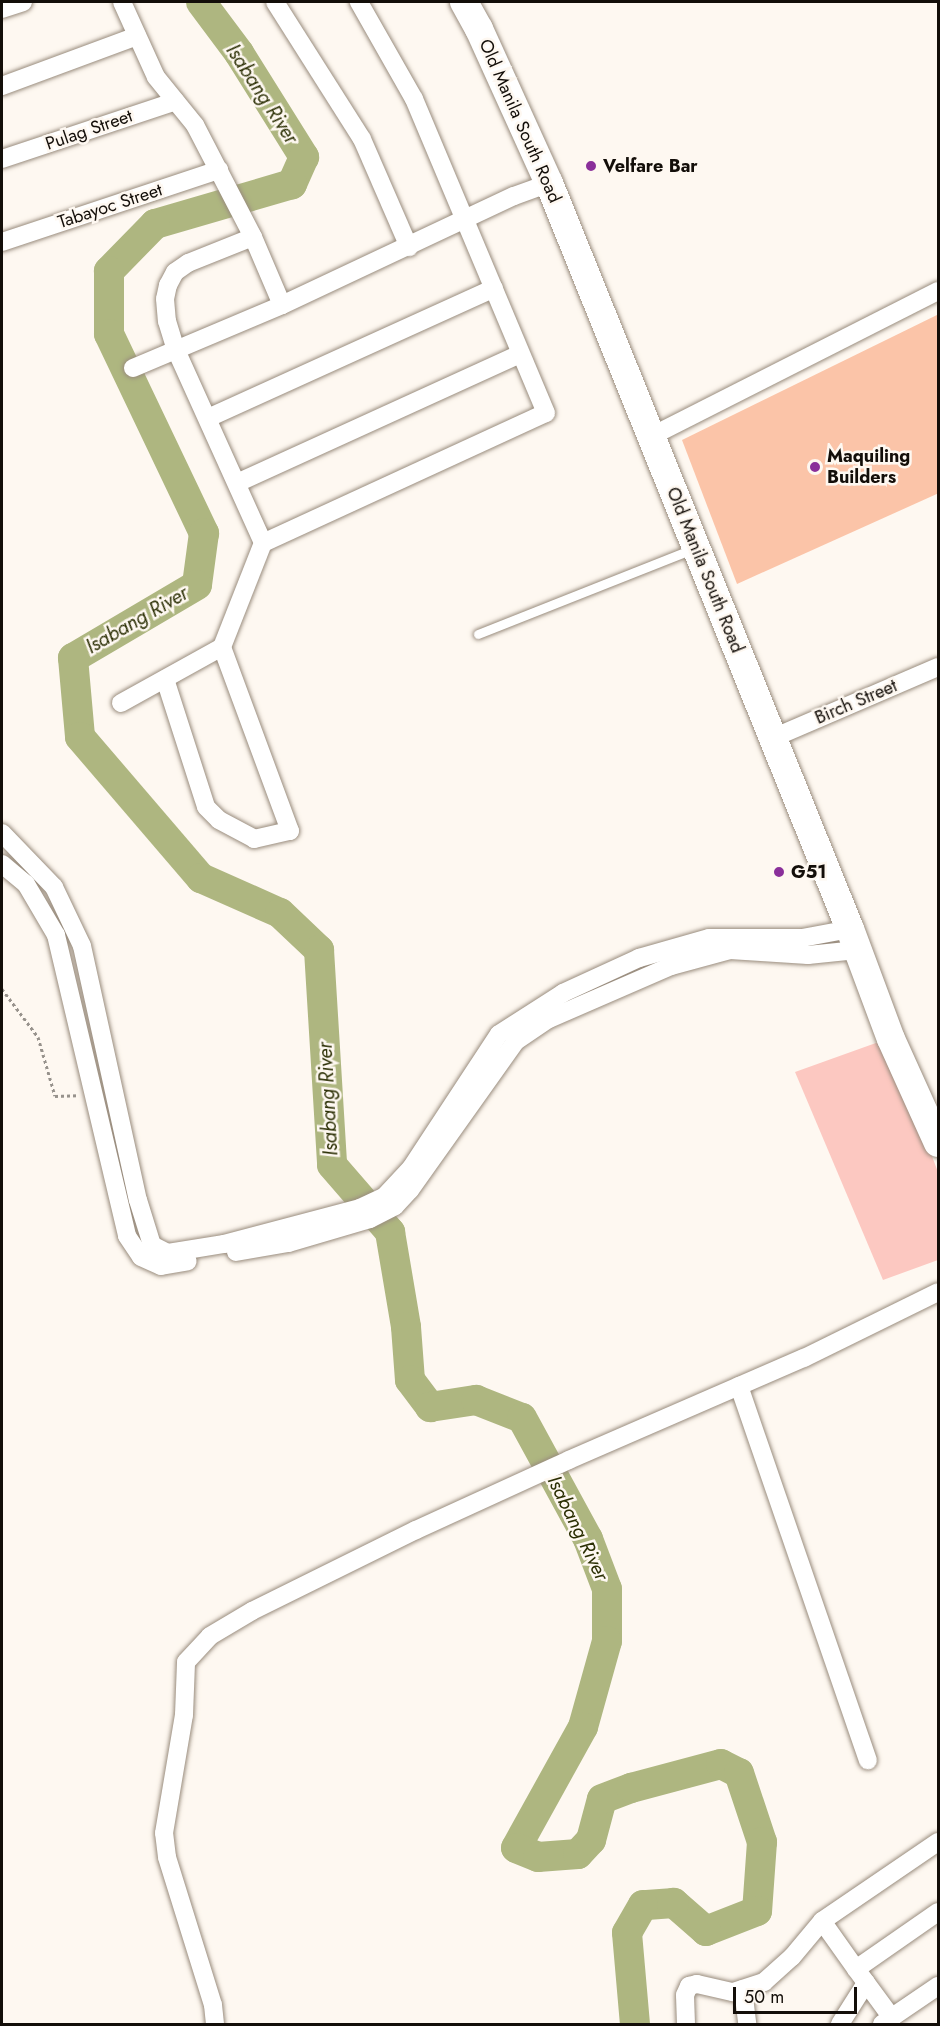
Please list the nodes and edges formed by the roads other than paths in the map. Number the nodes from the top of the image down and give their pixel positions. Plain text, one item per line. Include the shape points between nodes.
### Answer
1 (23, 2) edge
2 (122, 2) edge
3 (275, 2) edge
4 (359, 2) edge
5 (464, 2) edge
6 (2, 9) edge
7 (137, 36) junction
8 (2, 86) edge
9 (176, 101) junction
10 (2, 159) edge
11 (219, 170) junction
12 (549, 183) junction
13 (465, 219) junction
14 (250, 231) junction
15 (2, 242) edge
16 (409, 247) junction
17 (494, 288) junction
18 (939, 291) edge
19 (282, 305) junction
20 (176, 350) junction
21 (520, 354) junction
22 (134, 368) dead end
23 (208, 418) junction
24 (652, 436) junction
25 (237, 483) junction
26 (263, 543) junction
27 (696, 549) junction
28 (478, 634) dead end
29 (222, 647) junction
30 (939, 667) edge
31 (165, 679) junction
32 (121, 703) dead end
33 (773, 738) junction
34 (2, 833) edge
35 (2, 864) edge
36 (853, 940) junction
37 (108, 1070) junction
38 (88, 1072) junction
39 (939, 1143) edge
40 (365, 1213) junction
41 (939, 1292) edge
42 (739, 1386) junction
43 (868, 1760) dead end
44 (939, 1842) edge
45 (939, 1912) edge
46 (822, 1921) junction
47 (861, 1976) junction
48 (939, 1986) edge
49 (744, 1989) junction
50 (887, 2021) edge
51 (215, 2025) edge
52 (686, 2025) edge
53 (747, 2025) edge
54 (840, 2025) edge

1 - 6 street
2 - 7 street
3 - 16 street via 362,140
4 - 13 street via 414,99
5 - 12 main road, Old Manila South Road
7 - 8 street
7 - 9 street via 156,77
9 - 10 street, Pulag Street
9 - 11 street via 195,125
11 - 14 street
11 - 15 street, Tabayoc Street
12 - 13 street
12 - 24 main road, Old Manila South Road
13 - 16 street
13 - 17 street
14 - 19 street
14 - 20 street via 175,272 165,299
16 - 19 street
17 - 21 street
17 - 23 street
18 - 24 street
19 - 20 street
20 - 22 street
20 - 23 street
21 - 25 street
21 - 26 street via 546,413
23 - 25 street
24 - 27 main road, Old Manila South Road
25 - 26 street
26 - 29 street
27 - 28 lane
27 - 33 main road, Old Manila South Road
29 - 31 street
29 - 31 street via 290,831 255,839 219,820 206,807
30 - 33 street, Birch Street
31 - 32 street
33 - 36 main road, Old Manila South Road
34 - 37 street via 54,887 70,916 82,946
35 - 38 street via 26,884 56,935
36 - 39 main road, Old Manila South Road via 891,1039
36 - 40 street via 709,938 639,958 563,993 499,1034 389,1202
37 - 38 street
37 - 40 street via 152,1245 168,1253
38 - 40 street via 127,1236 141,1257 161,1266 288,1243
41 - 42 street
42 - 43 street
42 - 51 street via 416,1530 252,1611 210,1636 186,1662 184,1715 164,1833 167,1857 208,1986
44 - 46 street
45 - 47 street
46 - 47 street
46 - 49 street via 765,1982
47 - 50 street
47 - 54 street
48 - 50 street
49 - 52 street via 733,1992 697,1984 689,1986 685,1995
49 - 53 street

